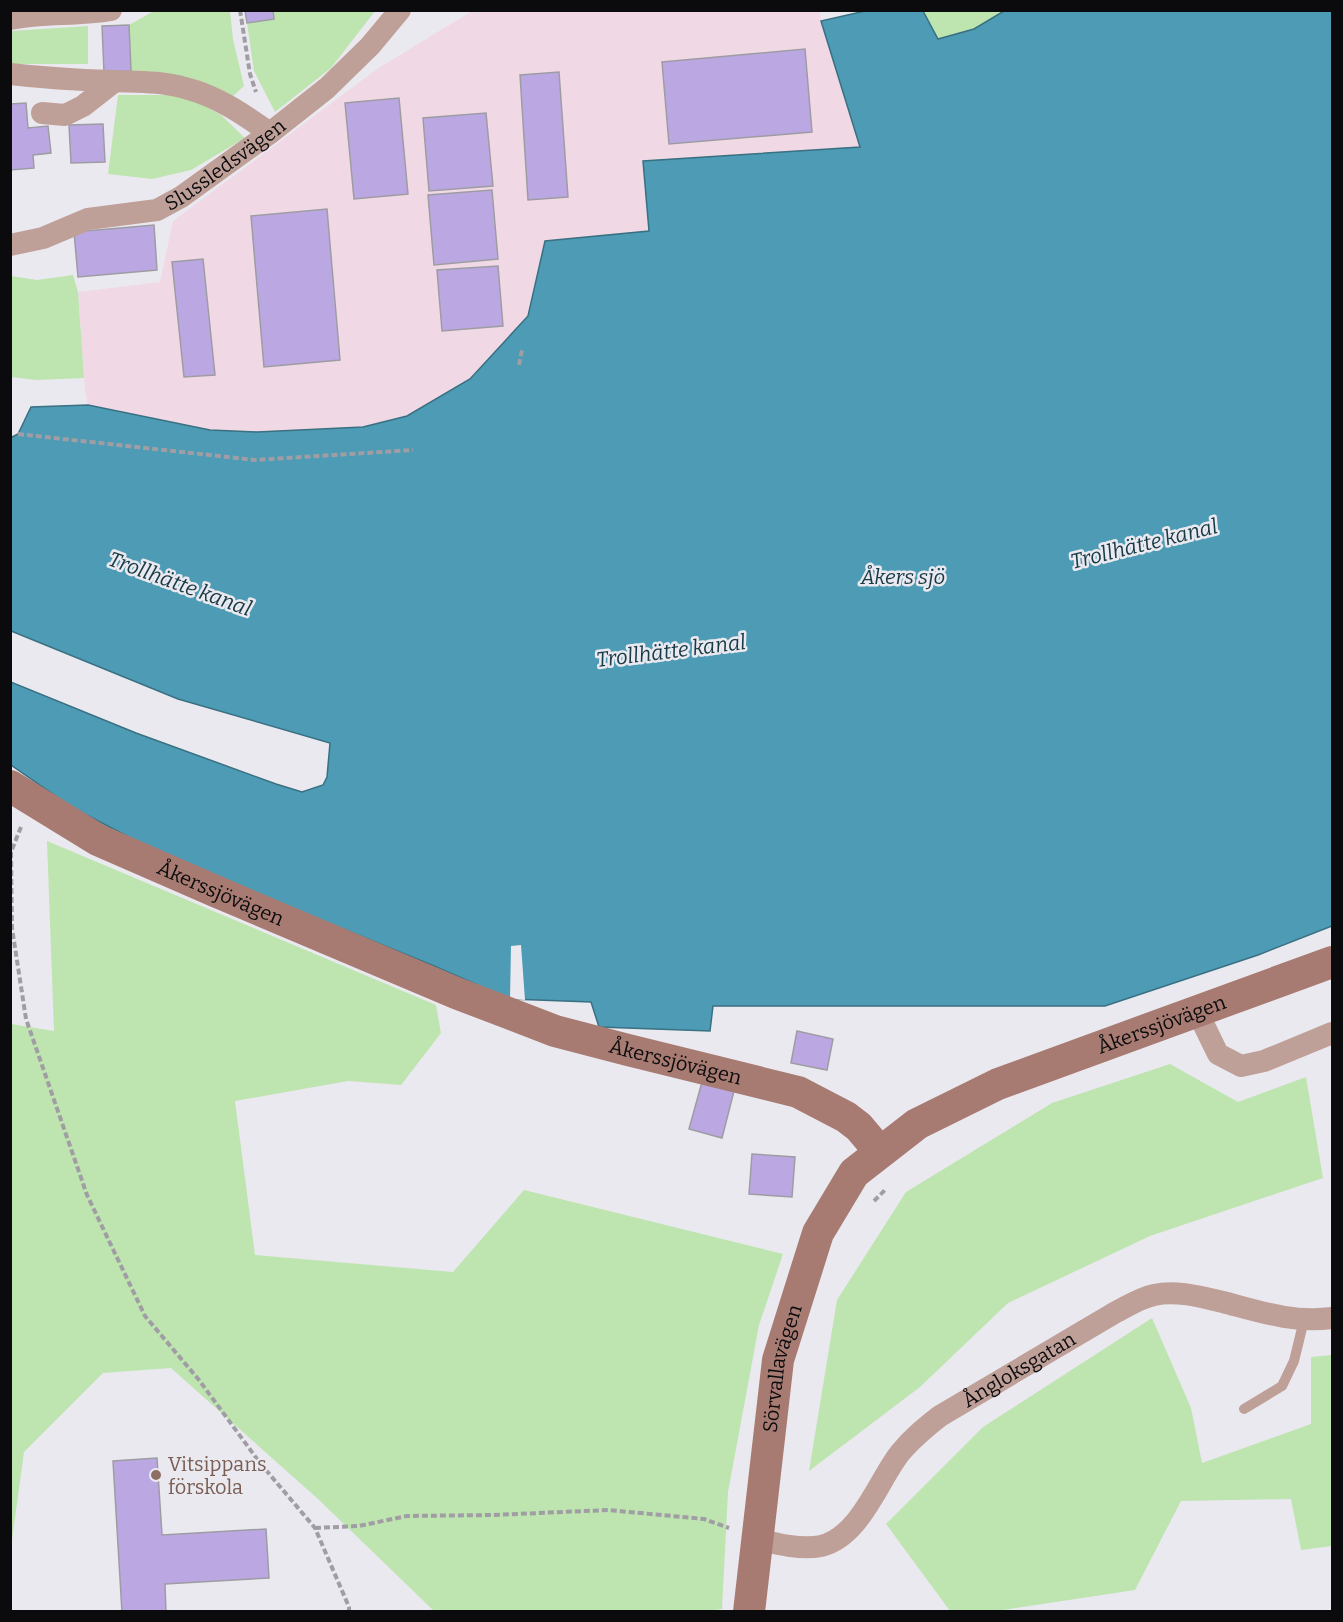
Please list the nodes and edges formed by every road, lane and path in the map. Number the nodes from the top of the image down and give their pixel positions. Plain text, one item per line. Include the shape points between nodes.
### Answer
1 (111, 10) edge
2 (240, 10) edge
3 (395, 13) edge
4 (10, 19) edge
5 (10, 74) edge
6 (115, 81) junction
7 (42, 113) dead end
8 (270, 133) junction
9 (10, 245) edge
10 (522, 350) dead end
11 (519, 365) dead end
12 (18, 434) dead end
13 (413, 450) dead end
14 (21, 793) edge
15 (1332, 962) edge
16 (1197, 1011) junction
17 (1332, 1033) edge
18 (880, 1152) junction
19 (892, 1182) dead end
20 (870, 1205) dead end
21 (1332, 1318) edge
22 (1304, 1320) junction
23 (1244, 1409) dead end
24 (315, 1528) junction
25 (758, 1539) junction
26 (349, 1611) edge
27 (749, 1611) edge

1 - 4 street
2 - 8 path via 250,74
3 - 8 street, Slussledsvägen via 370,46 327,88
5 - 6 street
6 - 7 street via 65,115
6 - 8 street via 186,88 238,110
8 - 9 street, Slussledsvägen via 157,210 88,219 43,238
10 - 11 path
12 - 13 path via 255,460
14 - 18 street, Åkerssjövägen via 109,844 456,993 555,1031 798,1092 846,1117
14 - 24 path via 11,852 12,928 26,1019 87,1195 145,1316
15 - 16 street, Åkerssjövägen
16 - 17 street via 1218,1054 1240,1066 1264,1061
16 - 18 street, Åkerssjövägen via 998,1084 917,1124
18 - 25 street, Sörvallavägen via 854,1173 818,1233 778,1360
19 - 20 path
21 - 22 street, Ångloksgatan
22 - 23 lane via 1294,1360 1282,1386
22 - 25 street, Ångloksgatan via 1178,1294 1138,1300 940,1416 916,1435 853,1526 837,1539 801,1547
24 - 25 path via 358,1526 407,1516 608,1510 704,1519
24 - 26 path
25 - 27 street, Sörvallavägen

